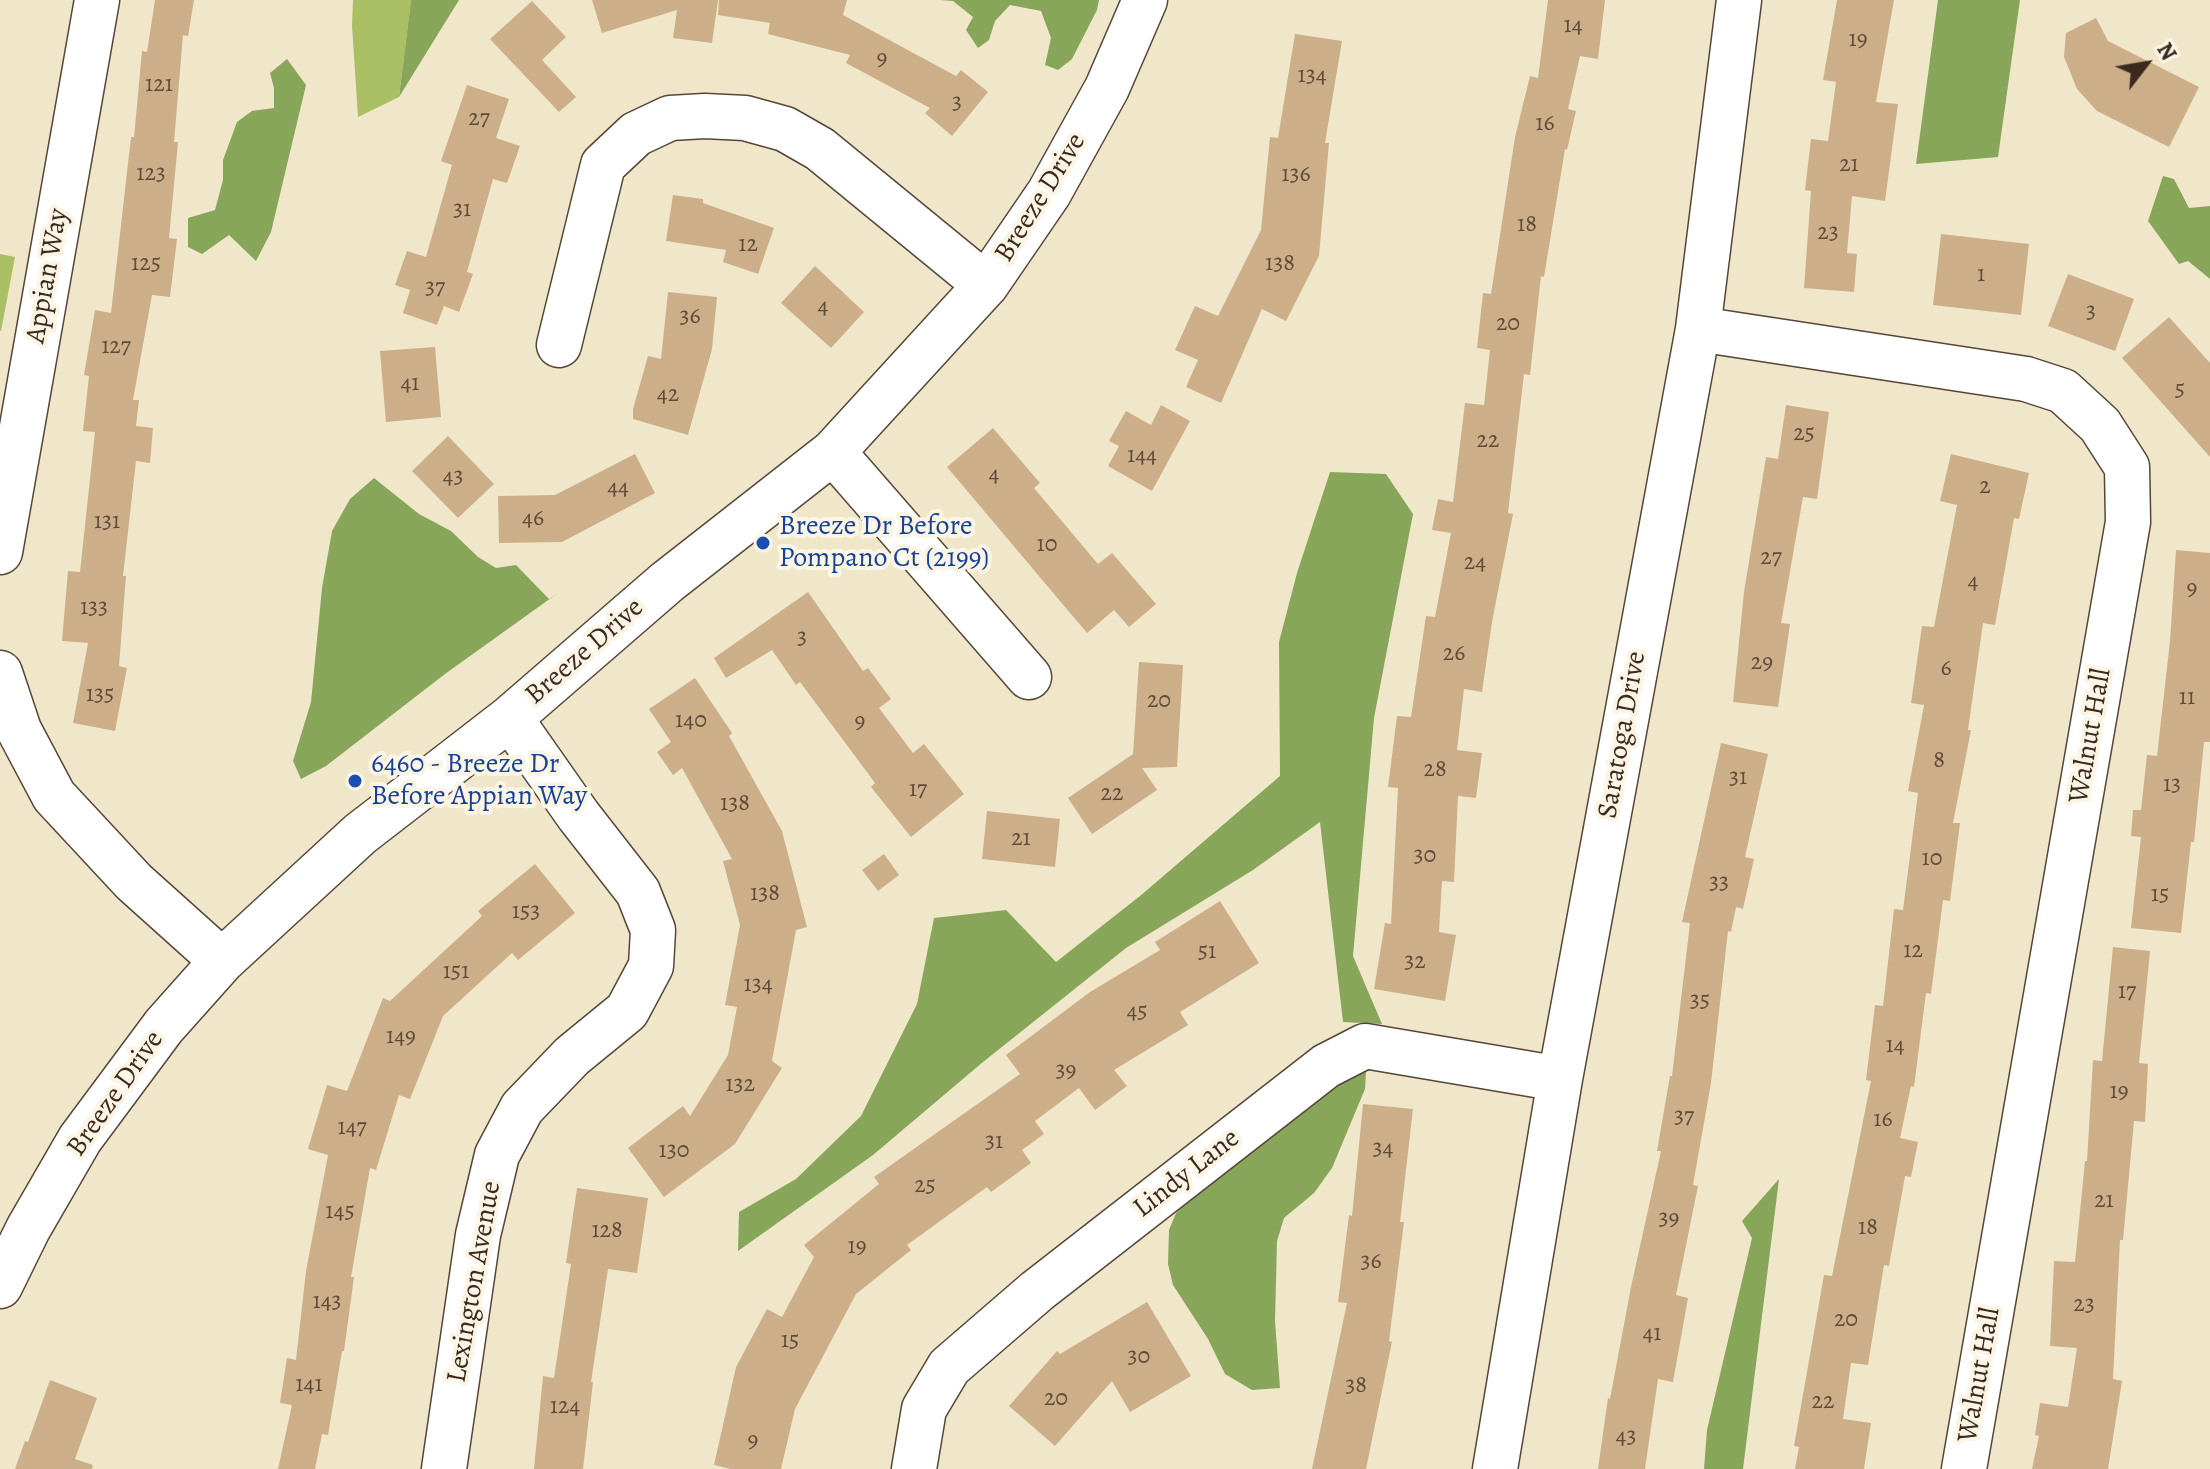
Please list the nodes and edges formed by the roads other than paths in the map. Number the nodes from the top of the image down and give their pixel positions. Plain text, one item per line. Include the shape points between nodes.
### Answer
1 (97, 0) edge
2 (1145, 0) edge
3 (1739, 0) edge
4 (986, 285) junction
5 (1698, 329) junction
6 (559, 345) dead end
7 (833, 452) junction
8 (1, 534) edge
9 (0, 673) edge
10 (1029, 677) dead end
11 (510, 718) junction
12 (222, 961) junction
13 (1560, 1079) junction
14 (14, 1225) edge
15 (0, 1286) edge
16 (444, 1469) edge
17 (914, 1469) edge
18 (1495, 1469) edge
19 (1964, 1469) edge

1 - 8 street, Appian Way
2 - 4 street, Breeze Drive via 1107,88 1056,180
3 - 5 street, Saratoga Drive
4 - 6 street via 820,149 785,129 745,118 670,118 636,134 603,165
4 - 7 street, Breeze Drive
5 - 13 street, Saratoga Drive
5 - 19 street, Walnut Hall via 2026,379 2063,391 2100,425 2127,467 2126,536
7 - 10 street
7 - 11 street, Breeze Drive via 667,582
9 - 12 street via 19,730 54,796 134,882
11 - 12 street, Breeze Drive via 360,834
11 - 16 street, Lexington Avenue via 638,892 653,930 651,966 627,1011 572,1056 522,1108 497,1155 478,1235
12 - 14 street, Breeze Drive via 164,1026
13 - 17 street, Lindy Lane via 1365,1046 1326,1066 1037,1291 949,1367 924,1409
13 - 18 street, Saratoga Drive
14 - 15 street, Breeze Drive

